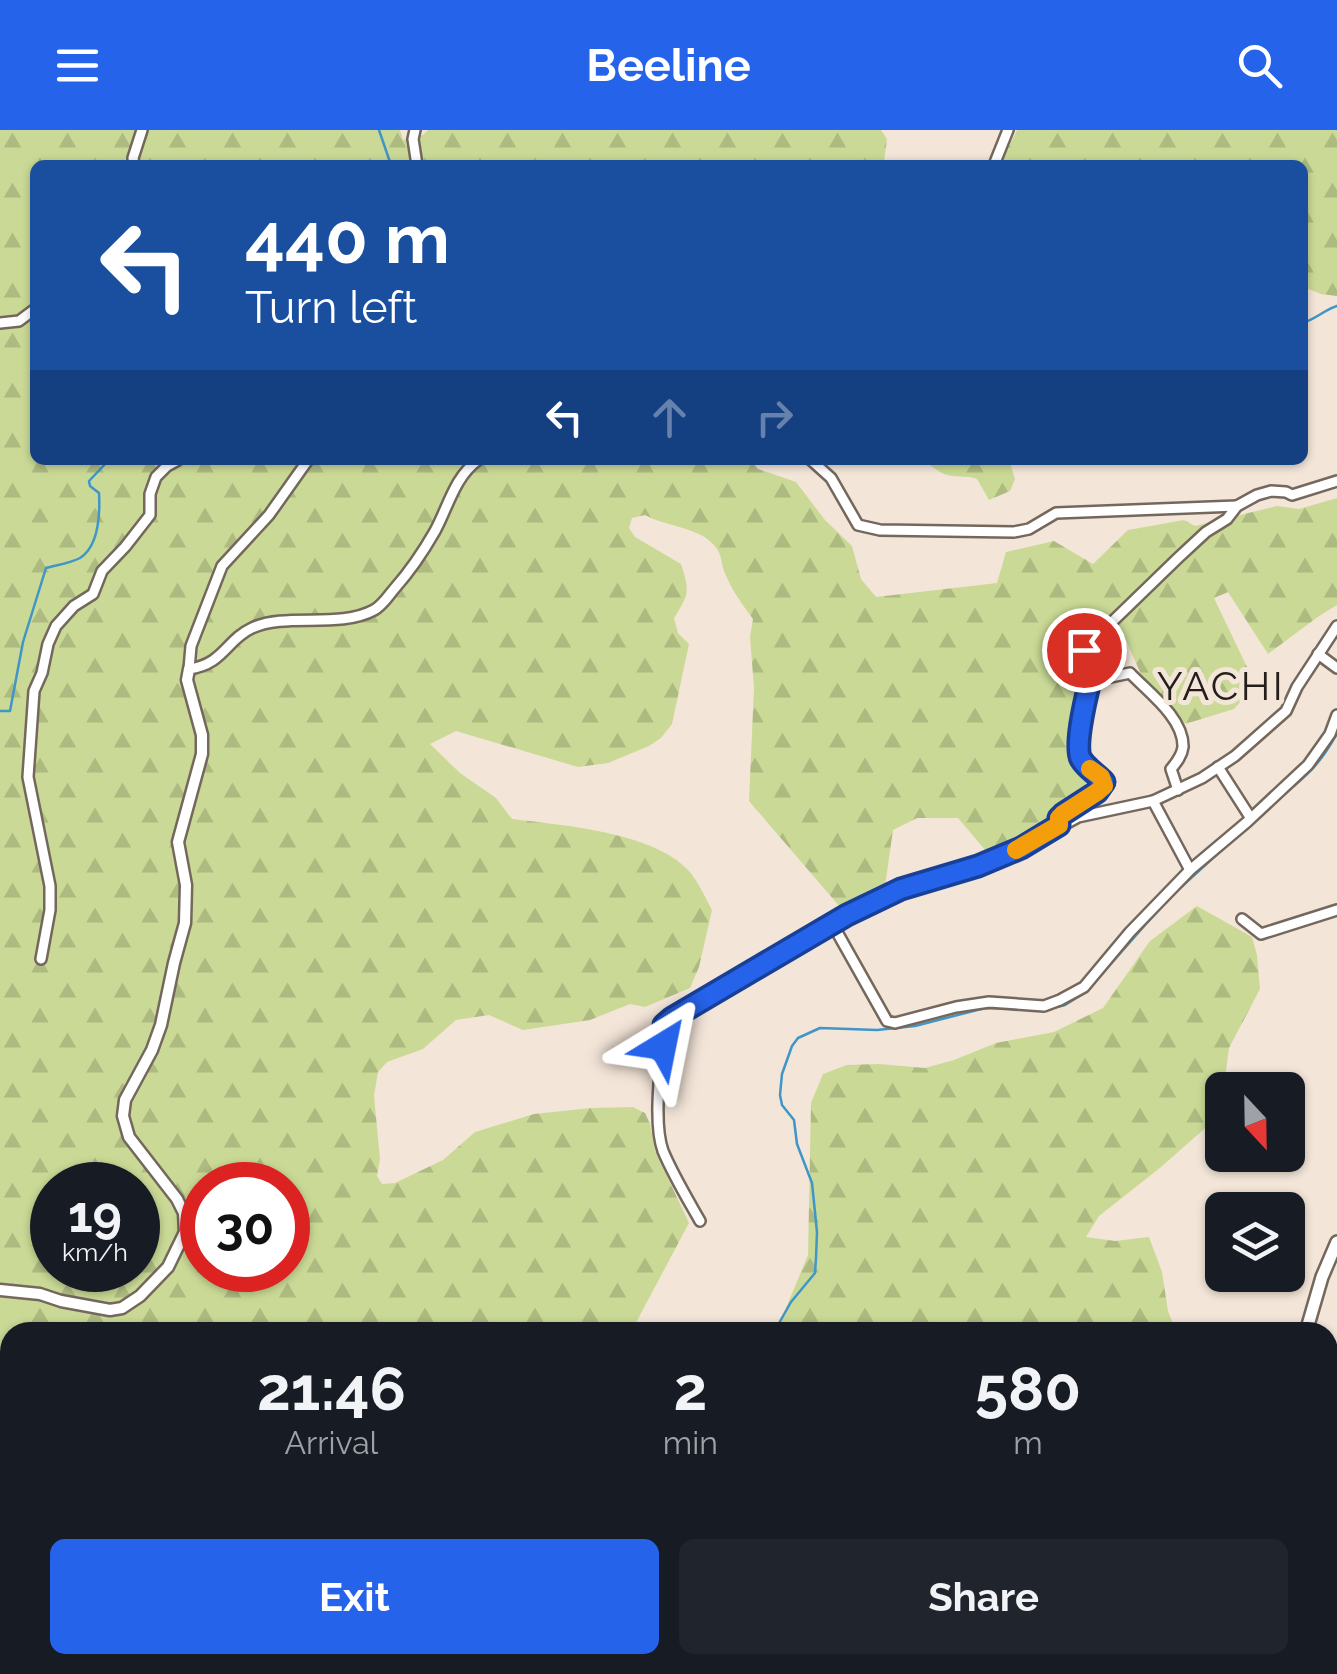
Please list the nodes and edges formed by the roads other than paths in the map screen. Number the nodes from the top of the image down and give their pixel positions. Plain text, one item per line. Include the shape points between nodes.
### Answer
1 (142, 130) edge
2 (415, 130) edge
3 (1008, 130) edge
4 (133, 160) edge
5 (415, 160) edge
6 (996, 160) edge
7 (30, 314) edge
8 (0, 323) edge
9 (169, 465) edge
10 (305, 465) edge
11 (471, 465) edge
12 (817, 465) edge
13 (1337, 480) edge
14 (1237, 506) junction
15 (1337, 626) edge
16 (1318, 654) junction
17 (1337, 668) edge
18 (189, 669) junction
19 (1093, 672) junction
20 (1337, 716) edge
21 (1218, 767) junction
22 (1178, 790) junction
23 (1153, 801) junction
24 (1250, 818) junction
25 (1059, 825) junction
26 (1190, 870) junction
27 (1337, 910) edge
28 (1242, 918) dead end
29 (834, 925) junction
30 (41, 958) dead end
31 (700, 1220) dead end
32 (1337, 1242) edge
33 (0, 1290) edge
34 (1309, 1322) edge

1 - 4 street
2 - 5 street
3 - 6 street
7 - 8 street
9 - 30 street via 156,477 150,514 102,571 92,594 56,626 34,692 28,777 50,886
10 - 18 street via 222,566
11 - 18 street via 416,564 380,607 347,618 254,626 211,663
12 - 14 street via 858,525 880,530 1014,532 1056,513
13 - 14 street via 1292,495 1271,491
14 - 19 street via 1084,650
15 - 16 street
16 - 17 street
16 - 21 street via 1286,711
18 - 33 street via 202,754 178,842 186,924 162,1026 123,1116 130,1137 177,1199 185,1232 168,1266 122,1308
19 - 22 street via 1101,665 1111,677 1130,673 1173,716 1183,743 1171,770
19 - 25 street via 1077,750 1104,786 1063,814
20 - 24 street via 1308,765
21 - 22 street
21 - 24 street
22 - 23 street
23 - 25 street
23 - 26 street
24 - 26 street
25 - 29 street via 978,866 901,889
26 - 29 street via 1084,987 1044,1006 989,1002 887,1021
27 - 28 street via 1261,934
29 - 31 street via 664,1025 663,1149
32 - 34 main road

